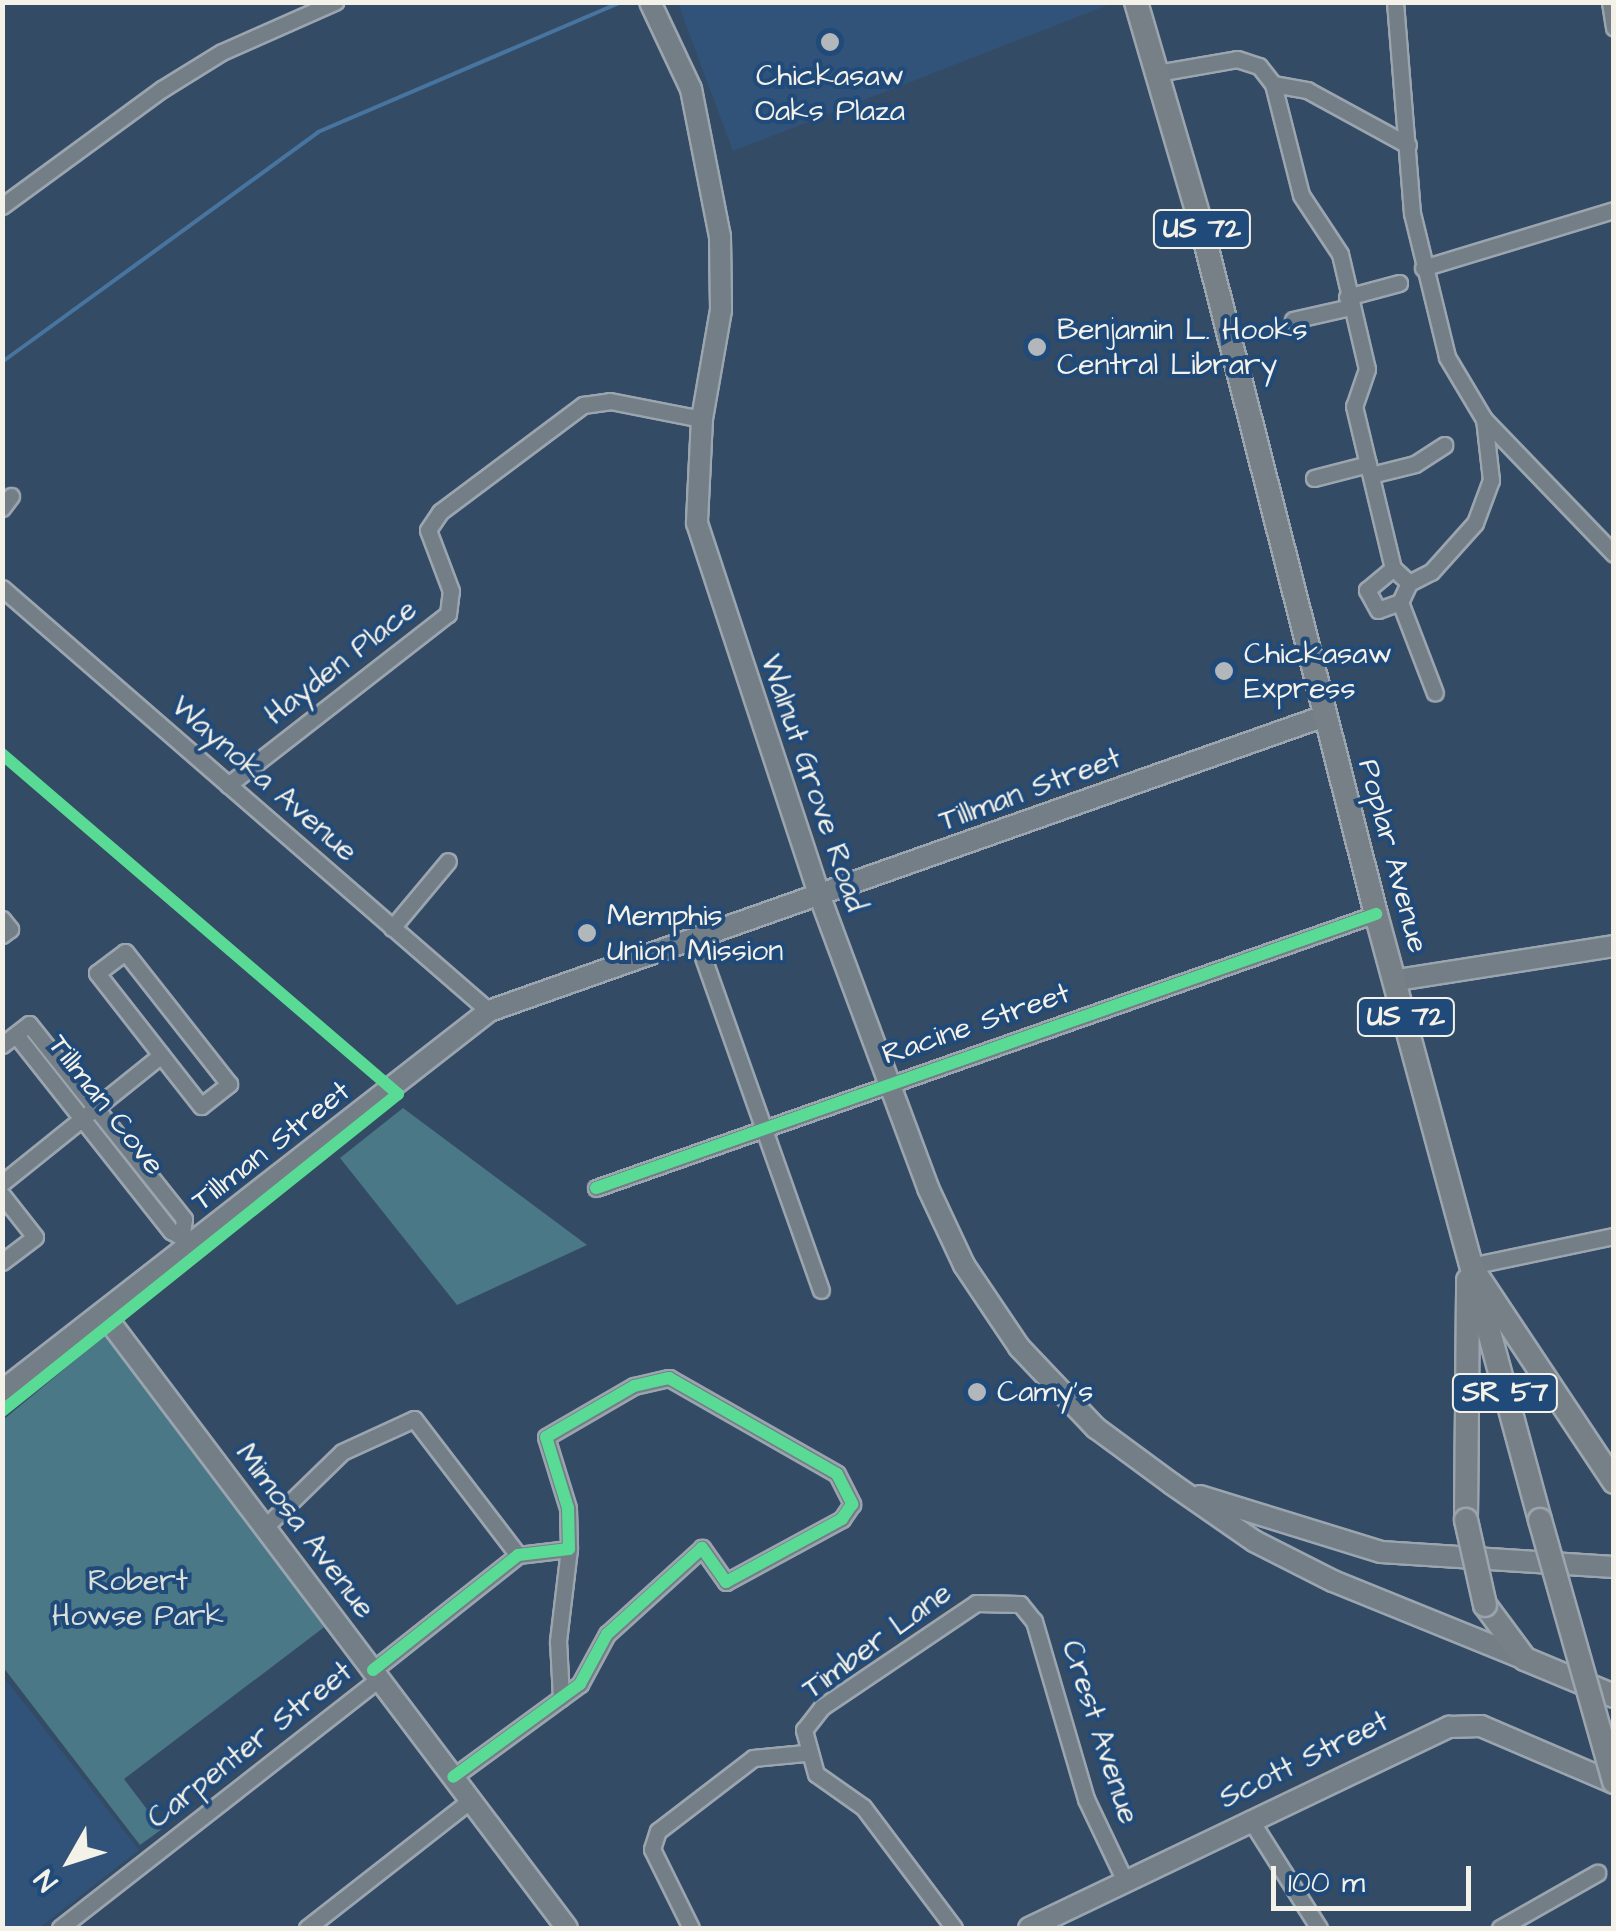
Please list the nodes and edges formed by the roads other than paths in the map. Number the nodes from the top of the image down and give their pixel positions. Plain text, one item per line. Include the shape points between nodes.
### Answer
1 (335, 2) edge
2 (1136, 2) edge
3 (1396, 2) edge
4 (1610, 2) edge
5 (651, 3) edge
6 (1614, 28) edge
7 (1157, 73) junction
8 (1273, 84) junction
9 (1408, 145) junction
10 (2, 206) edge
11 (1614, 210) edge
12 (1423, 268) junction
13 (1399, 283) dead end
14 (1349, 302) junction
15 (1293, 320) dead end
16 (702, 419) junction
17 (1484, 419) junction
18 (1444, 445) dead end
19 (1369, 470) junction
20 (1314, 478) dead end
21 (1614, 554) edge
22 (1393, 568) junction
23 (1409, 583) junction
24 (2, 588) edge
25 (1400, 602) junction
26 (1435, 693) dead end
27 (1325, 716) junction
28 (228, 785) junction
29 (448, 862) dead end
30 (820, 897) junction
31 (1376, 914) junction
32 (2, 920) edge
33 (392, 928) junction
34 (2, 935) edge
35 (698, 943) junction
36 (1614, 946) edge
37 (1396, 980) junction
38 (159, 996) junction
39 (489, 1012) junction
40 (131, 1016) junction
41 (9, 1040) edge
42 (161, 1054) junction
43 (206, 1056) junction
44 (179, 1077) junction
45 (888, 1082) junction
46 (96, 1108) junction
47 (82, 1120) junction
48 (763, 1127) junction
49 (124, 1143) junction
50 (110, 1154) junction
51 (2, 1183) edge
52 (596, 1188) dead end
53 (2, 1195) edge
54 (9, 1216) edge
55 (1614, 1236) edge
56 (187, 1239) junction
57 (2, 1262) edge
58 (1470, 1266) junction
59 (822, 1290) dead end
60 (104, 1312) junction
61 (2, 1392) edge
62 (1614, 1482) edge
63 (1180, 1489) junction
64 (265, 1526) junction
65 (568, 1549) junction
66 (518, 1555) junction
67 (1614, 1568) edge
68 (1020, 1604) joint
69 (1525, 1659) junction
70 (376, 1674) junction
71 (1614, 1696) edge
72 (560, 1698) junction
73 (806, 1753) junction
74 (453, 1776) junction
75 (1614, 1783) edge
76 (471, 1800) junction
77 (1250, 1819) junction
78 (1596, 1873) dead end
79 (1124, 1879) junction
80 (60, 1928) edge
81 (307, 1928) edge
82 (568, 1928) edge
83 (691, 1928) edge
84 (954, 1928) edge
85 (1029, 1928) edge
86 (1318, 1928) edge
87 (1500, 1928) edge

1 - 10 street via 177,80
2 - 7 main road, Poplar Avenue / US 72
3 - 9 street
4 - 6 street
5 - 16 main road, Walnut Grove Road via 691,89 720,238 721,310
7 - 8 street via 1237,58 1258,66
7 - 27 main road, Poplar Avenue / US 72
8 - 9 street via 1307,90
8 - 14 street via 1301,195 1332,233
9 - 12 street
11 - 12 street
12 - 17 street via 1447,357
13 - 14 street
14 - 15 street
14 - 19 street via 1366,369 1354,406
16 - 28 street, Hayden Place via 610,401 582,405 440,512 428,530 451,591 448,614
16 - 30 main road, Walnut Grove Road via 697,523
17 - 21 street
17 - 23 street via 1490,480 1475,523 1432,572
18 - 19 street via 1415,464
19 - 20 street
19 - 22 street
22 - 23 street
22 - 25 street via 1367,590 1378,610
23 - 25 street
24 - 28 street, Waynoka Avenue
25 - 26 street
27 - 30 main road, Tillman Street
27 - 31 main road, Poplar Avenue / US 72
28 - 33 street, Waynoka Avenue
29 - 33 street
30 - 35 main road, Tillman Street
30 - 45 main road, Walnut Grove Road
31 - 37 main road, Poplar Avenue / US 72
31 - 45 street, Racine Street
32 - 34 street via 10,929
33 - 39 street, Waynoka Avenue
35 - 39 main road, Tillman Street
35 - 48 street
36 - 37 main road
37 - 58 main road, Poplar Avenue / US 72
38 - 40 street
38 - 40 street via 124,952 98,974
38 - 43 street
39 - 56 main road, Tillman Street
40 - 42 street
41 - 46 street, Tillman Cove via 29,1024
41 - 47 street, Tillman Cove
42 - 44 street
42 - 46 street
43 - 44 street
43 - 44 street via 228,1084 201,1106
45 - 48 street, Racine Street
45 - 63 main road, Walnut Grove Road via 964,1265 1019,1348 1096,1428
46 - 47 street
46 - 49 street, Tillman Cove
47 - 50 street, Tillman Cove
47 - 51 street
48 - 52 street, Racine Street
48 - 59 street
49 - 50 street
49 - 56 street, Tillman Cove via 184,1219
50 - 56 street, Tillman Cove via 171,1231
53 - 54 street
54 - 57 street via 35,1237
55 - 58 street
56 - 60 main road, Tillman Street
58 - 62 main road, US 72
58 - 69 main road, US 72, bridge via 1466,1520 1485,1605
58 - 75 main road, Poplar Avenue / SR 57, bridge
60 - 61 main road, Tillman Street
60 - 64 main road, Mimosa Avenue
63 - 67 main road, Walnut Grove Road via 1381,1552
63 - 69 main road, Walnut Grove Road via 1254,1540 1334,1581
64 - 66 street via 342,1452 414,1419
64 - 70 main road, Mimosa Avenue
65 - 66 street
65 - 72 street via 558,1641
65 - 72 street via 568,1508 546,1437 634,1386 669,1378 837,1474 852,1504 842,1520 726,1582 702,1548 607,1634 580,1684
66 - 70 street, Carpenter Street
68 - 73 street, Timber Lane via 976,1603 822,1707 804,1730
68 - 79 street, Crest Avenue via 1041,1638 1086,1799
69 - 71 main road
70 - 74 main road, Mimosa Avenue
70 - 80 street, Carpenter Street
72 - 74 street
73 - 83 street via 754,1758 658,1831 652,1850
73 - 84 street via 816,1774 863,1807
74 - 76 main road, Mimosa Avenue
75 - 77 main road, Scott Street via 1482,1726 1448,1726
76 - 81 street
76 - 82 main road, Mimosa Avenue
77 - 79 main road, Scott Street
77 - 86 street
78 - 87 street
79 - 85 main road, Scott Street

